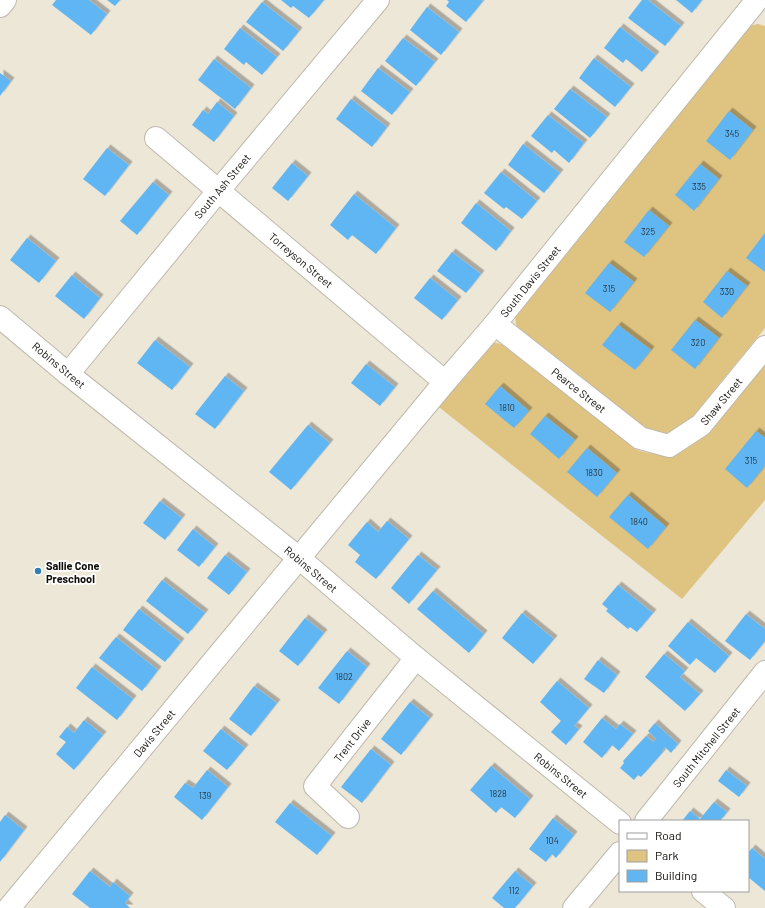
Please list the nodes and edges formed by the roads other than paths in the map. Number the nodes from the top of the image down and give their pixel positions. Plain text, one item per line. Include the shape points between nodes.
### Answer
1 (5, 0) edge
2 (378, 0) edge
3 (0, 6) edge
4 (758, 6) edge
5 (156, 138) dead end
6 (219, 190) junction
7 (0, 316) edge
8 (495, 324) junction
9 (765, 347) edge
10 (68, 374) junction
11 (445, 382) junction
12 (669, 446) joint
13 (298, 558) junction
14 (416, 658) junction
15 (765, 672) edge
16 (348, 817) dead end
17 (647, 820) edge
18 (619, 823) edge
19 (619, 854) edge
20 (704, 892) edge
21 (9, 908) edge
22 (574, 908) edge
23 (724, 908) edge

1 - 3 street
2 - 6 street, South Ash Street
4 - 8 street, South Davis Street
5 - 6 street, Torreyson Street
6 - 10 street, South Ash Street
6 - 11 street, Torreyson Street
7 - 10 street, Robins Street
8 - 11 street, South Davis Street
8 - 12 street, Pearce Street via 640,438
9 - 12 street, Shaw Street via 701,426
10 - 13 street, Robins Street
11 - 13 street, South Davis Street
13 - 14 street, Robins Street
13 - 21 street, Davis Street
14 - 16 street, Trent Drive via 316,786
14 - 18 street, Robins Street
15 - 17 street, South Mitchell Street
19 - 22 street
20 - 23 street

